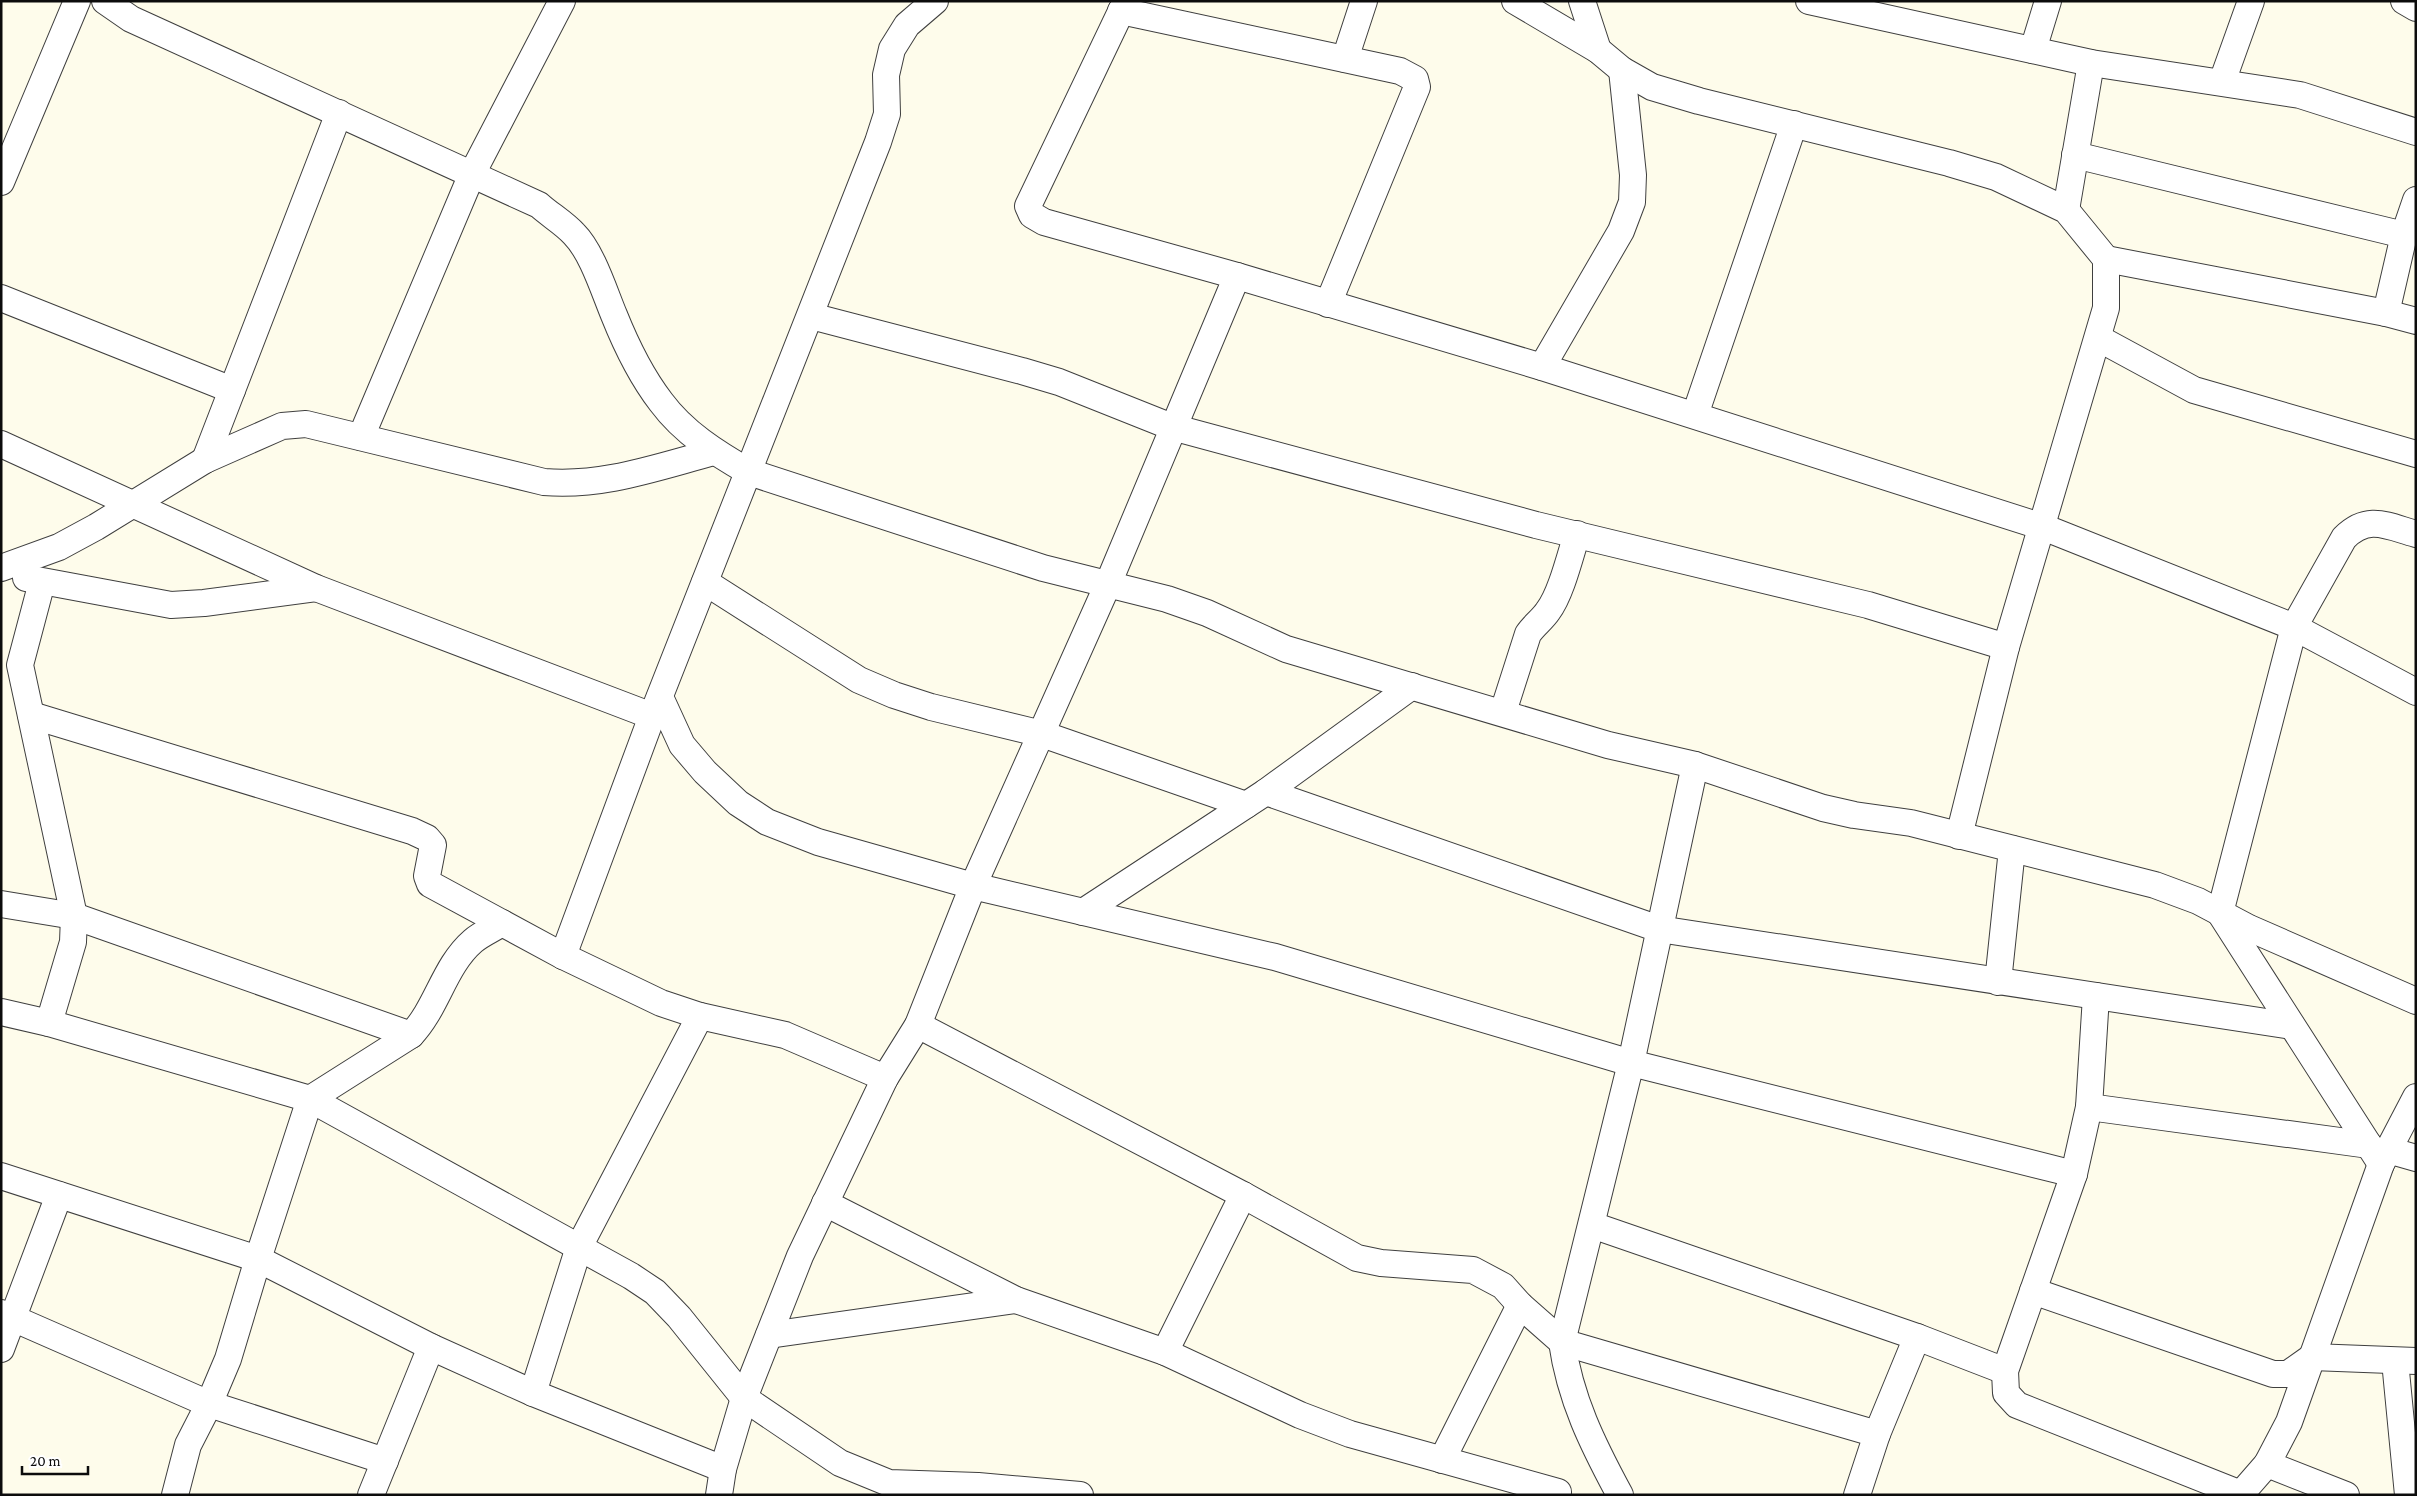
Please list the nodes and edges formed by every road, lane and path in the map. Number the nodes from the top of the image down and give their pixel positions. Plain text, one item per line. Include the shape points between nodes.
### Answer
1 (77, 1) edge
2 (105, 1) edge
3 (562, 1) edge
4 (935, 1) edge
5 (1364, 1) edge
6 (1515, 1) edge
7 (1582, 1) edge
8 (1809, 1) edge
9 (2048, 1) edge
10 (2251, 1) edge
11 (2404, 1) edge
12 (1124, 6) edge
13 (2416, 8) edge
14 (1598, 50) junction
15 (2033, 50) junction
16 (1345, 59) junction
17 (2091, 63) junction
18 (1622, 70) junction
19 (2222, 82) junction
20 (339, 113) junction
21 (1794, 124) junction
22 (2416, 132) edge
23 (2075, 155) junction
24 (472, 174) junction
25 (1, 182) edge
26 (2416, 200) edge
27 (2066, 210) junction
28 (2404, 236) junction
29 (2106, 259) junction
30 (1237, 276) junction
31 (1, 298) edge
32 (1328, 304) junction
33 (2386, 313) junction
34 (811, 316) junction
35 (2416, 321) edge
36 (2098, 338) junction
37 (1542, 367) junction
38 (232, 390) junction
39 (1695, 415) junction
40 (1172, 427) junction
41 (361, 437) junction
42 (1, 444) edge
43 (714, 452) junction
44 (2416, 454) edge
45 (205, 460) junction
46 (749, 472) junction
47 (132, 505) junction
48 (2043, 528) junction
49 (1577, 534) junction
50 (2416, 534) edge
51 (1, 568) edge
52 (1, 574) edge
53 (42, 582) junction
54 (705, 582) junction
55 (1108, 584) junction
56 (316, 588) junction
57 (2294, 627) junction
58 (2006, 648) junction
59 (11, 673) edge
60 (1412, 686) junction
61 (2416, 692) edge
62 (656, 707) junction
63 (1503, 712) junction
64 (31, 715) junction
65 (1042, 734) junction
66 (1694, 765) junction
67 (1256, 798) junction
68 (1959, 836) junction
69 (2012, 849) junction
70 (973, 886) junction
71 (1, 904) edge
72 (1082, 912) junction
73 (2220, 913) junction
74 (74, 916) junction
75 (502, 923) junction
76 (1659, 929) junction
77 (563, 956) junction
78 (1998, 982) junction
79 (2096, 996) junction
80 (2416, 1001) edge
81 (1, 1012) edge
82 (700, 1016) junction
83 (49, 1023) junction
84 (918, 1025) junction
85 (2292, 1026) junction
86 (411, 1035) junction
87 (1630, 1063) junction
88 (885, 1078) junction
89 (2416, 1097) edge
90 (310, 1099) junction
91 (2089, 1107) junction
92 (2379, 1153) junction
93 (2416, 1158) edge
94 (2074, 1174) junction
95 (1, 1176) edge
96 (59, 1195) junction
97 (1243, 1195) junction
98 (825, 1203) junction
99 (1592, 1225) junction
100 (579, 1247) junction
101 (258, 1259) junction
102 (2033, 1291) junction
103 (1016, 1300) junction
104 (1520, 1305) junction
105 (7, 1315) edge
106 (769, 1335) junction
107 (1917, 1337) junction
108 (1562, 1342) junction
109 (431, 1347) junction
110 (1, 1349) edge
111 (1165, 1352) junction
112 (2312, 1357) junction
113 (2405, 1361) edge
114 (2005, 1371) junction
115 (533, 1393) junction
116 (744, 1398) junction
117 (209, 1404) junction
118 (1876, 1434) junction
119 (1442, 1460) junction
120 (385, 1461) junction
121 (2267, 1464) junction
122 (723, 1469) junction
123 (976, 1491) edge
124 (1560, 1494) edge
125 (2240, 1494) edge
126 (175, 1495) edge
127 (371, 1495) edge
128 (719, 1495) edge
129 (1080, 1495) edge
130 (1620, 1495) edge
131 (1857, 1495) edge
132 (2346, 1495) edge
133 (2408, 1495) edge

1 - 25 street
2 - 20 street via 131,19
3 - 24 street
4 - 34 street via 907,25 892,49 886,76 887,114
5 - 16 street
6 - 14 street
7 - 14 street
8 - 15 street
9 - 15 street
10 - 19 street
11 - 13 street
12 - 16 street
12 - 30 street via 1028,206 1032,215 1044,222
14 - 18 street
15 - 17 street
16 - 32 street via 1400,70 1415,79 1417,87
17 - 19 street
17 - 23 street
18 - 21 street via 1652,87 1699,102
18 - 37 street via 1633,175 1632,202 1621,231
19 - 22 street via 2300,95
20 - 24 street
20 - 38 street
21 - 27 street via 1996,177
21 - 39 street
23 - 27 street
23 - 28 street
24 - 41 street
24 - 43 street via 539,205 575,234 595,268 639,367 656,395 684,427
26 - 28 street
27 - 29 street
28 - 33 street
29 - 33 street
29 - 36 street via 2106,308
30 - 32 street
30 - 40 street
31 - 38 street
32 - 37 street
33 - 35 street
34 - 40 street via 1059,382
34 - 46 street
36 - 44 street via 2194,390
36 - 48 street
37 - 39 street
38 - 45 street
39 - 48 street
40 - 49 street
40 - 55 street
41 - 43 street via 544,482 571,484 603,481
41 - 45 street via 306,424 282,426
42 - 47 street
43 - 46 street
45 - 47 street
46 - 54 street
46 - 55 street via 1043,568
47 - 51 street via 59,547
47 - 56 street
48 - 57 street
48 - 58 street
49 - 58 street via 1868,605
49 - 63 street via 1554,600 1548,612 1528,634
50 - 57 street via 2373,523 2355,527 2344,538
52 - 53 street
53 - 56 street via 171,605
53 - 59 street
54 - 62 street
54 - 65 street via 859,680 931,707
55 - 60 street via 1207,613 1286,649
55 - 65 street
56 - 62 street
57 - 61 street
57 - 73 street
58 - 68 street
59 - 64 street
60 - 63 street
60 - 67 street
62 - 70 street via 705,772 738,803 767,822 818,842
62 - 77 street
63 - 66 street via 1608,745
64 - 74 street
64 - 75 street via 412,831 427,838 433,846 427,876 430,884
65 - 67 street
65 - 70 street
66 - 68 street via 1823,808 1854,816 1911,823
66 - 76 street
67 - 72 street
67 - 76 street
68 - 69 street
69 - 73 street via 2154,886 2198,901
69 - 78 street
70 - 72 street
70 - 84 street
71 - 74 street
72 - 87 street via 1275,957
73 - 80 street
73 - 85 street
74 - 83 street via 73,942
74 - 86 street
75 - 77 street
75 - 86 street via 473,941 459,957 424,1022
76 - 78 street
76 - 87 street
77 - 82 street via 662,1003
78 - 79 street
79 - 85 street
79 - 91 street
81 - 83 street
82 - 88 street via 785,1035
82 - 100 street
83 - 90 street
84 - 88 street
84 - 97 street
85 - 92 street
86 - 90 street
87 - 94 street
87 - 99 street
88 - 98 street
89 - 92 street
90 - 100 street
90 - 101 street
91 - 92 street
91 - 94 street
92 - 93 street
92 - 112 street
94 - 102 street
95 - 96 street
96 - 101 street
96 - 105 street
97 - 104 street via 1357,1258 1381,1263 1473,1270 1503,1286
97 - 111 street
98 - 103 street
98 - 106 street
99 - 107 street
99 - 108 street
100 - 115 street
100 - 116 street via 655,1292
101 - 109 street
101 - 117 street via 228,1359
102 - 112 street via 2273,1374 2288,1374
102 - 114 street
103 - 106 street
103 - 111 street
104 - 108 street
104 - 119 street
105 - 110 street
105 - 117 street
106 - 116 street
107 - 114 street
107 - 118 street
108 - 118 street
108 - 130 street via 1567,1375 1576,1403
109 - 115 street
109 - 120 street
111 - 119 street via 1300,1415 1350,1434
112 - 113 street
112 - 121 street via 2289,1422
113 - 133 street
114 - 125 street via 2006,1392 2017,1405
115 - 122 street
116 - 122 street
116 - 123 street via 840,1463 862,1474 889,1483
117 - 120 street
117 - 126 street via 188,1445
118 - 131 street
119 - 124 street
120 - 127 street
121 - 125 street
121 - 132 street
122 - 128 street
123 - 129 street

